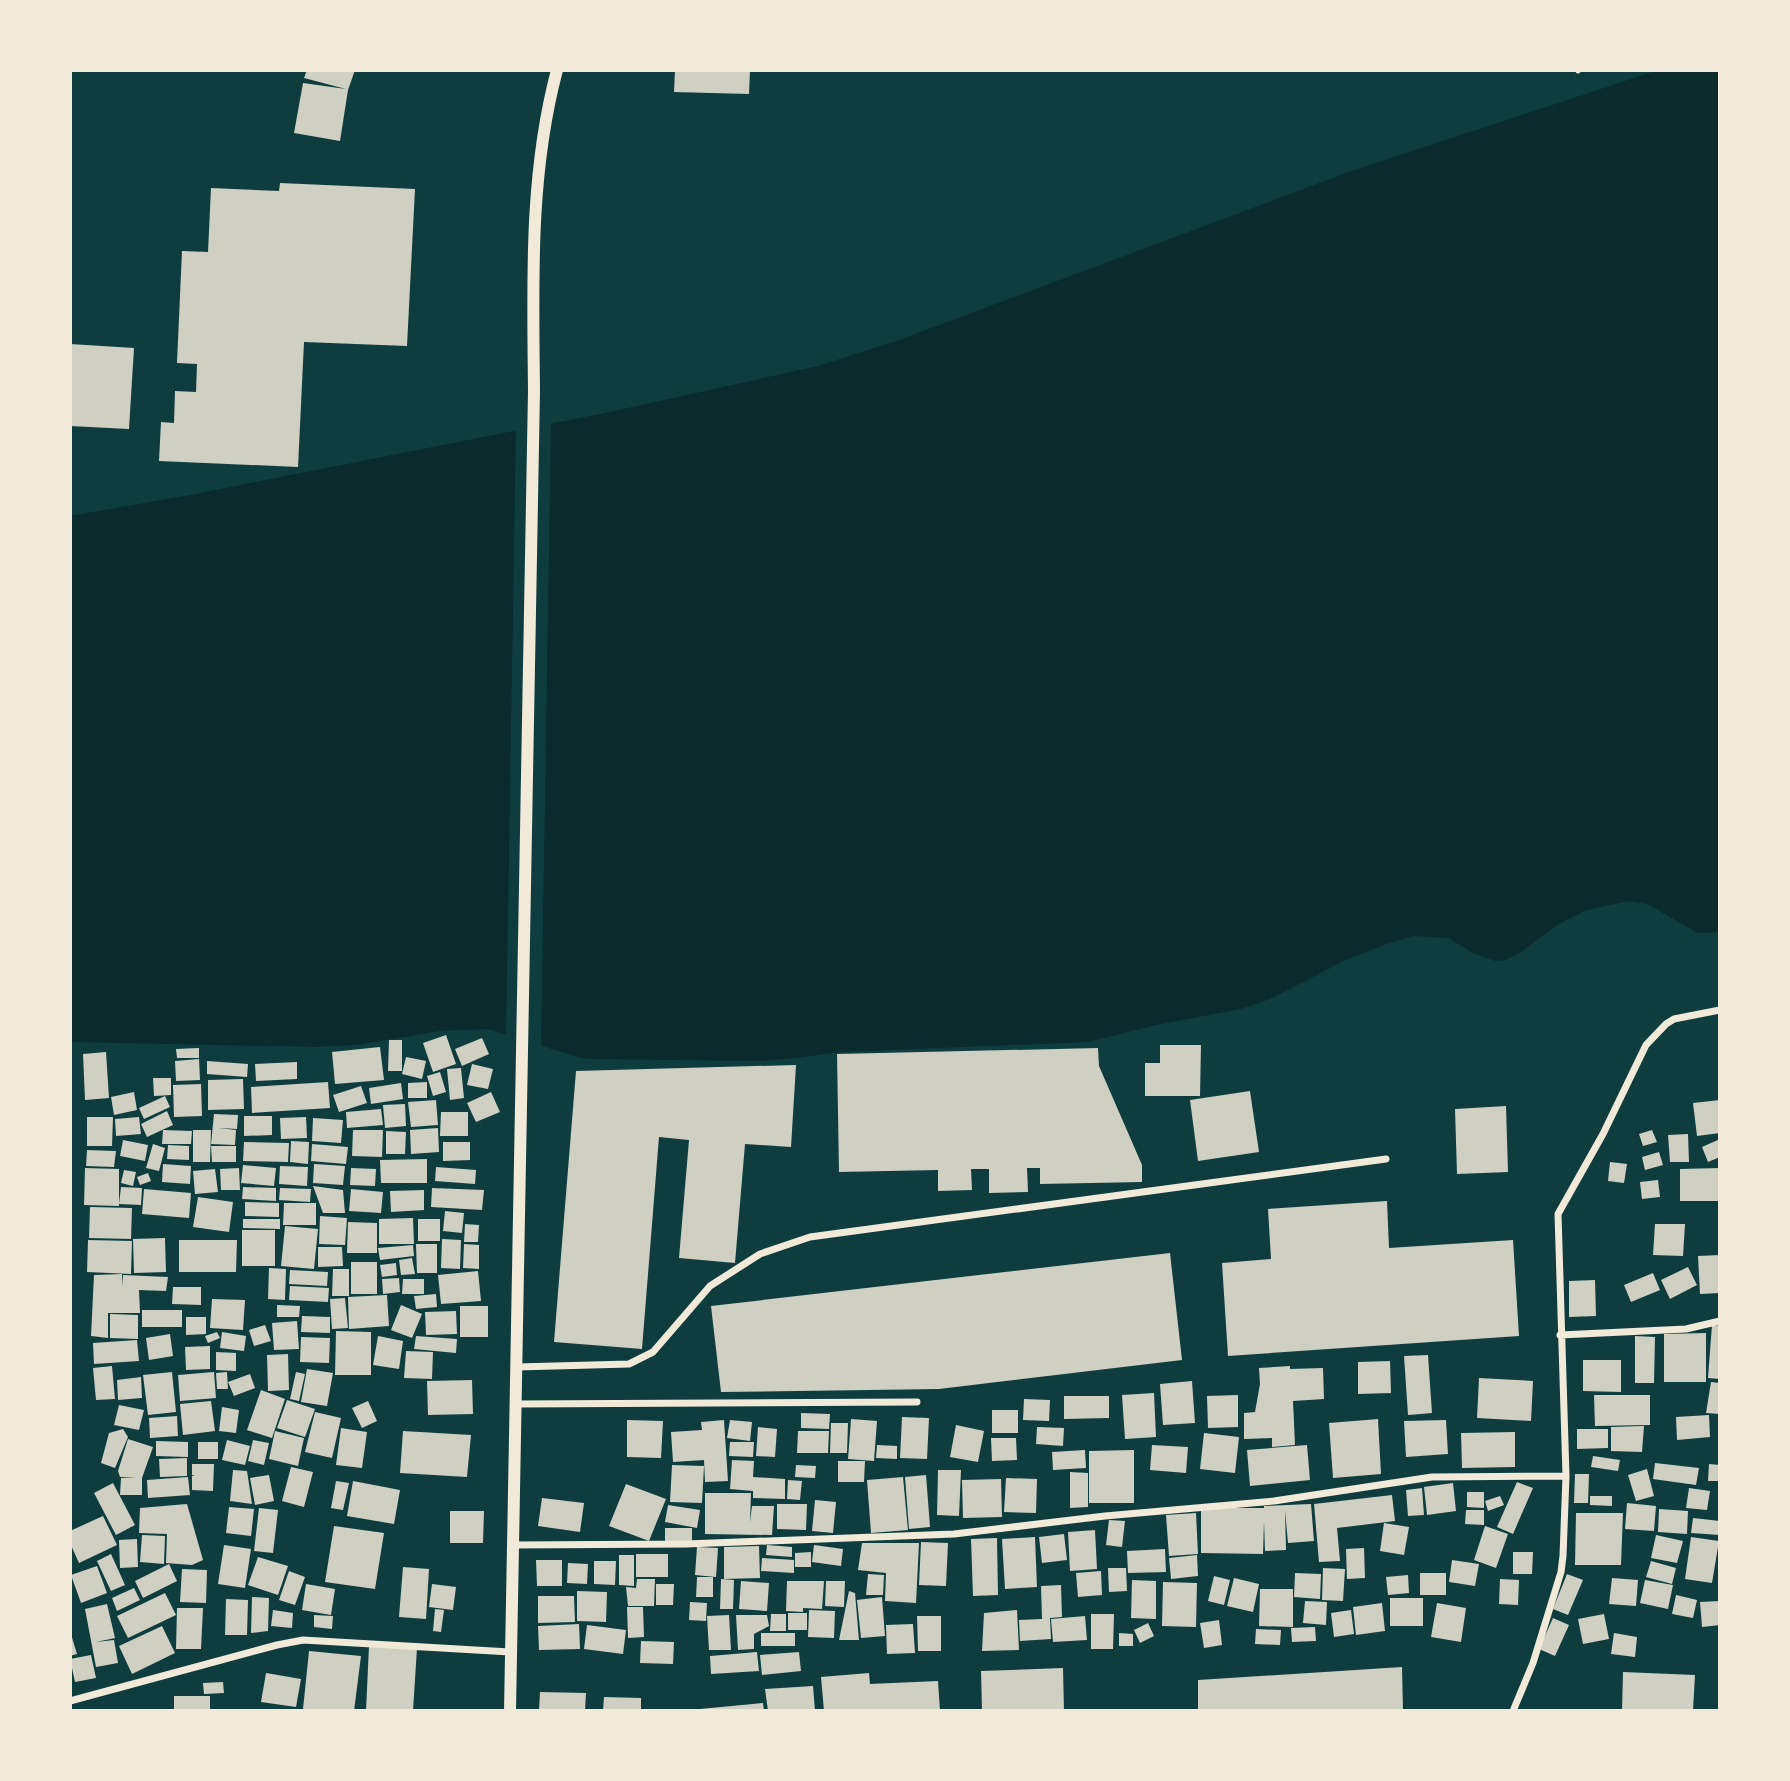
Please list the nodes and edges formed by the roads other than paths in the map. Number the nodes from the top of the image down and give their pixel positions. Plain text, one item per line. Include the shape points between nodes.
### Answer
1 (557, 70) edge
2 (1720, 1010) edge
3 (1386, 1159) dead end
4 (1720, 1321) edge
5 (1560, 1335) junction
6 (517, 1367) junction
7 (917, 1402) dead end
8 (517, 1404) junction
9 (1566, 1476) junction
10 (514, 1545) junction
11 (512, 1652) junction
12 (70, 1701) edge
13 (510, 1711) edge
14 (1513, 1711) edge

1 - 6 street via 542,146 533,238
2 - 5 street via 1674,1019 1646,1045 1563,1202 1558,1214
3 - 6 street via 810,1237 760,1254 710,1286 653,1352 629,1364
4 - 5 street via 1686,1329
5 - 9 street
6 - 8 street
7 - 8 street
8 - 10 street
9 - 10 street via 1432,1477 1274,1501 954,1534
9 - 14 street via 1561,1572
10 - 11 street
11 - 12 street via 303,1640
11 - 13 street

